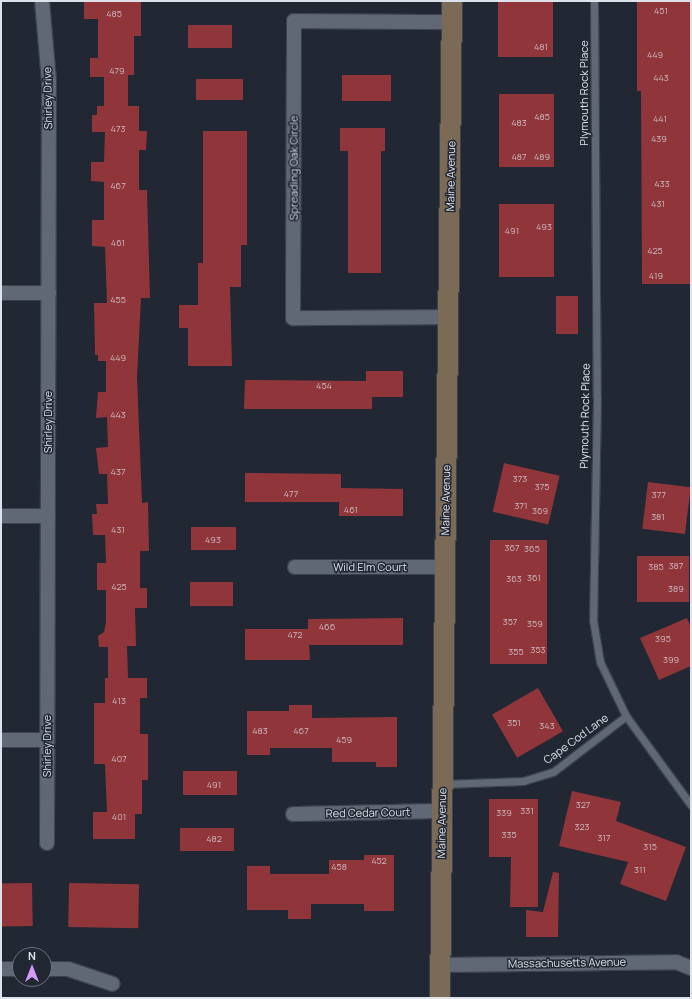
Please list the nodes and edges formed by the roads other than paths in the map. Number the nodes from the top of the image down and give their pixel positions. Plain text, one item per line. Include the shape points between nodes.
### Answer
1 (42, 1) edge
2 (452, 1) edge
3 (594, 1) edge
4 (452, 22) junction
5 (1, 293) edge
6 (48, 293) junction
7 (449, 317) junction
8 (1, 516) edge
9 (48, 516) junction
10 (295, 567) dead end
11 (445, 567) junction
12 (626, 716) junction
13 (1, 740) edge
14 (47, 740) junction
15 (443, 784) junction
16 (691, 805) edge
17 (442, 812) junction
18 (293, 814) dead end
19 (47, 843) dead end
20 (441, 965) junction
21 (691, 968) edge
22 (1, 969) edge
23 (12, 969) edge
24 (52, 969) edge
25 (113, 984) dead end
26 (440, 998) edge

1 - 6 street, Shirley Drive via 49,81
2 - 4 street, Maine Avenue
3 - 12 lane, Plymouth Rock Place via 597,398 593,620 600,662
4 - 7 street, Maine Avenue
4 - 7 street, Spreading Oak Circle via 294,21 293,318
5 - 6 street
6 - 9 street, Shirley Drive
7 - 11 street, Maine Avenue
8 - 9 street
9 - 14 street, Shirley Drive
10 - 11 street, Wild Elm Court
11 - 15 street, Maine Avenue
12 - 15 lane, Cape Cod Lane via 553,772 523,781
12 - 16 lane, Plymouth Rock Place
13 - 14 street
14 - 19 street, Shirley Drive
15 - 17 street, Maine Avenue
17 - 18 street, Red Cedar Court
17 - 20 street, Maine Avenue
20 - 21 street, Massachusetts Avenue via 676,962
20 - 26 street, Maine Avenue
22 - 23 street
24 - 25 street via 68,969

